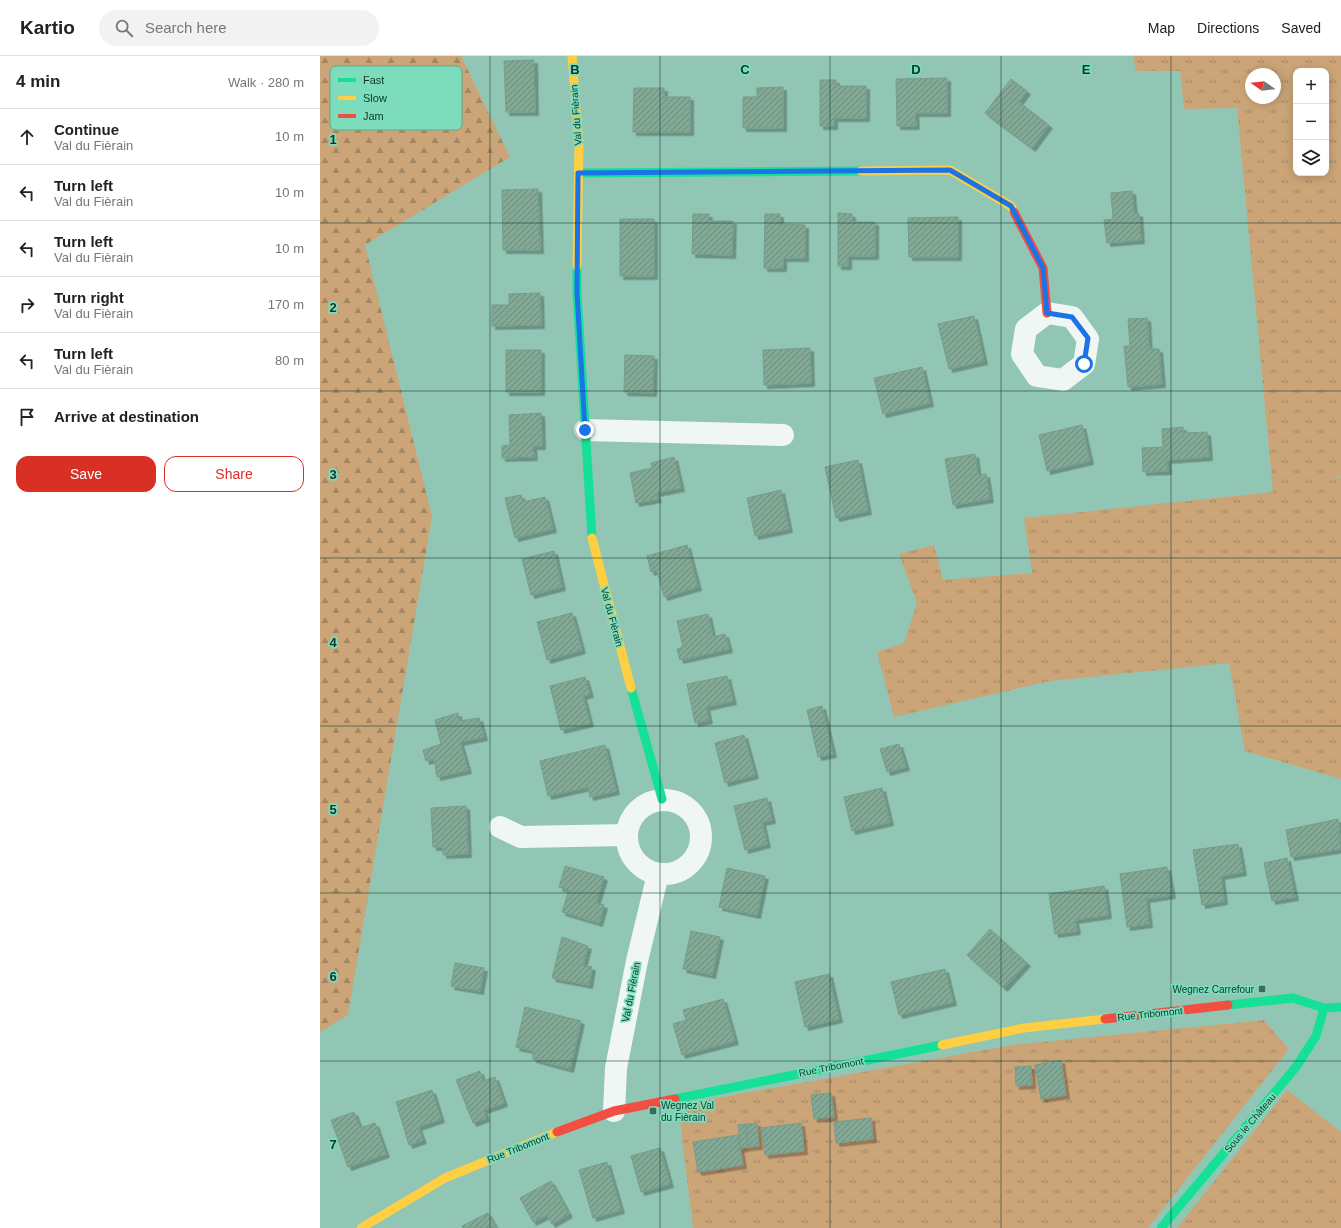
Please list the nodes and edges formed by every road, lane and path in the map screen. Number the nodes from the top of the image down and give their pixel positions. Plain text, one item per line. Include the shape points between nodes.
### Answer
1 (572, 56) edge
2 (578, 173) junction
3 (1047, 313) dead end
4 (585, 430) junction
5 (783, 435) dead end
6 (662, 799) junction
7 (500, 827) dead end
8 (627, 835) junction
9 (658, 874) junction
10 (1341, 1007) edge
11 (1324, 1008) junction
12 (614, 1111) junction
13 (361, 1228) edge
14 (1161, 1228) edge

1 - 2 street, Val du Fièrain via 579,145
2 - 3 street via 950,170 1011,206 1043,268
2 - 4 street, Val du Fièrain via 577,293
4 - 5 street
4 - 6 street, Val du Fièrain via 592,542
6 - 8 street via 649,802 638,810 629,823
6 - 9 street via 679,802 694,813 701,829 700,847 691,863 676,872
7 - 8 street via 521,837
8 - 9 street via 628,848 635,860
9 - 12 street, Val du Fièrain via 637,961 618,1060
10 - 11 street
11 - 12 street, Rue Tribomont via 1293,998 1024,1028
11 - 14 street, Sous le Château via 1316,1036 1296,1067
12 - 13 street, Rue Tribomont via 534,1140 445,1178

